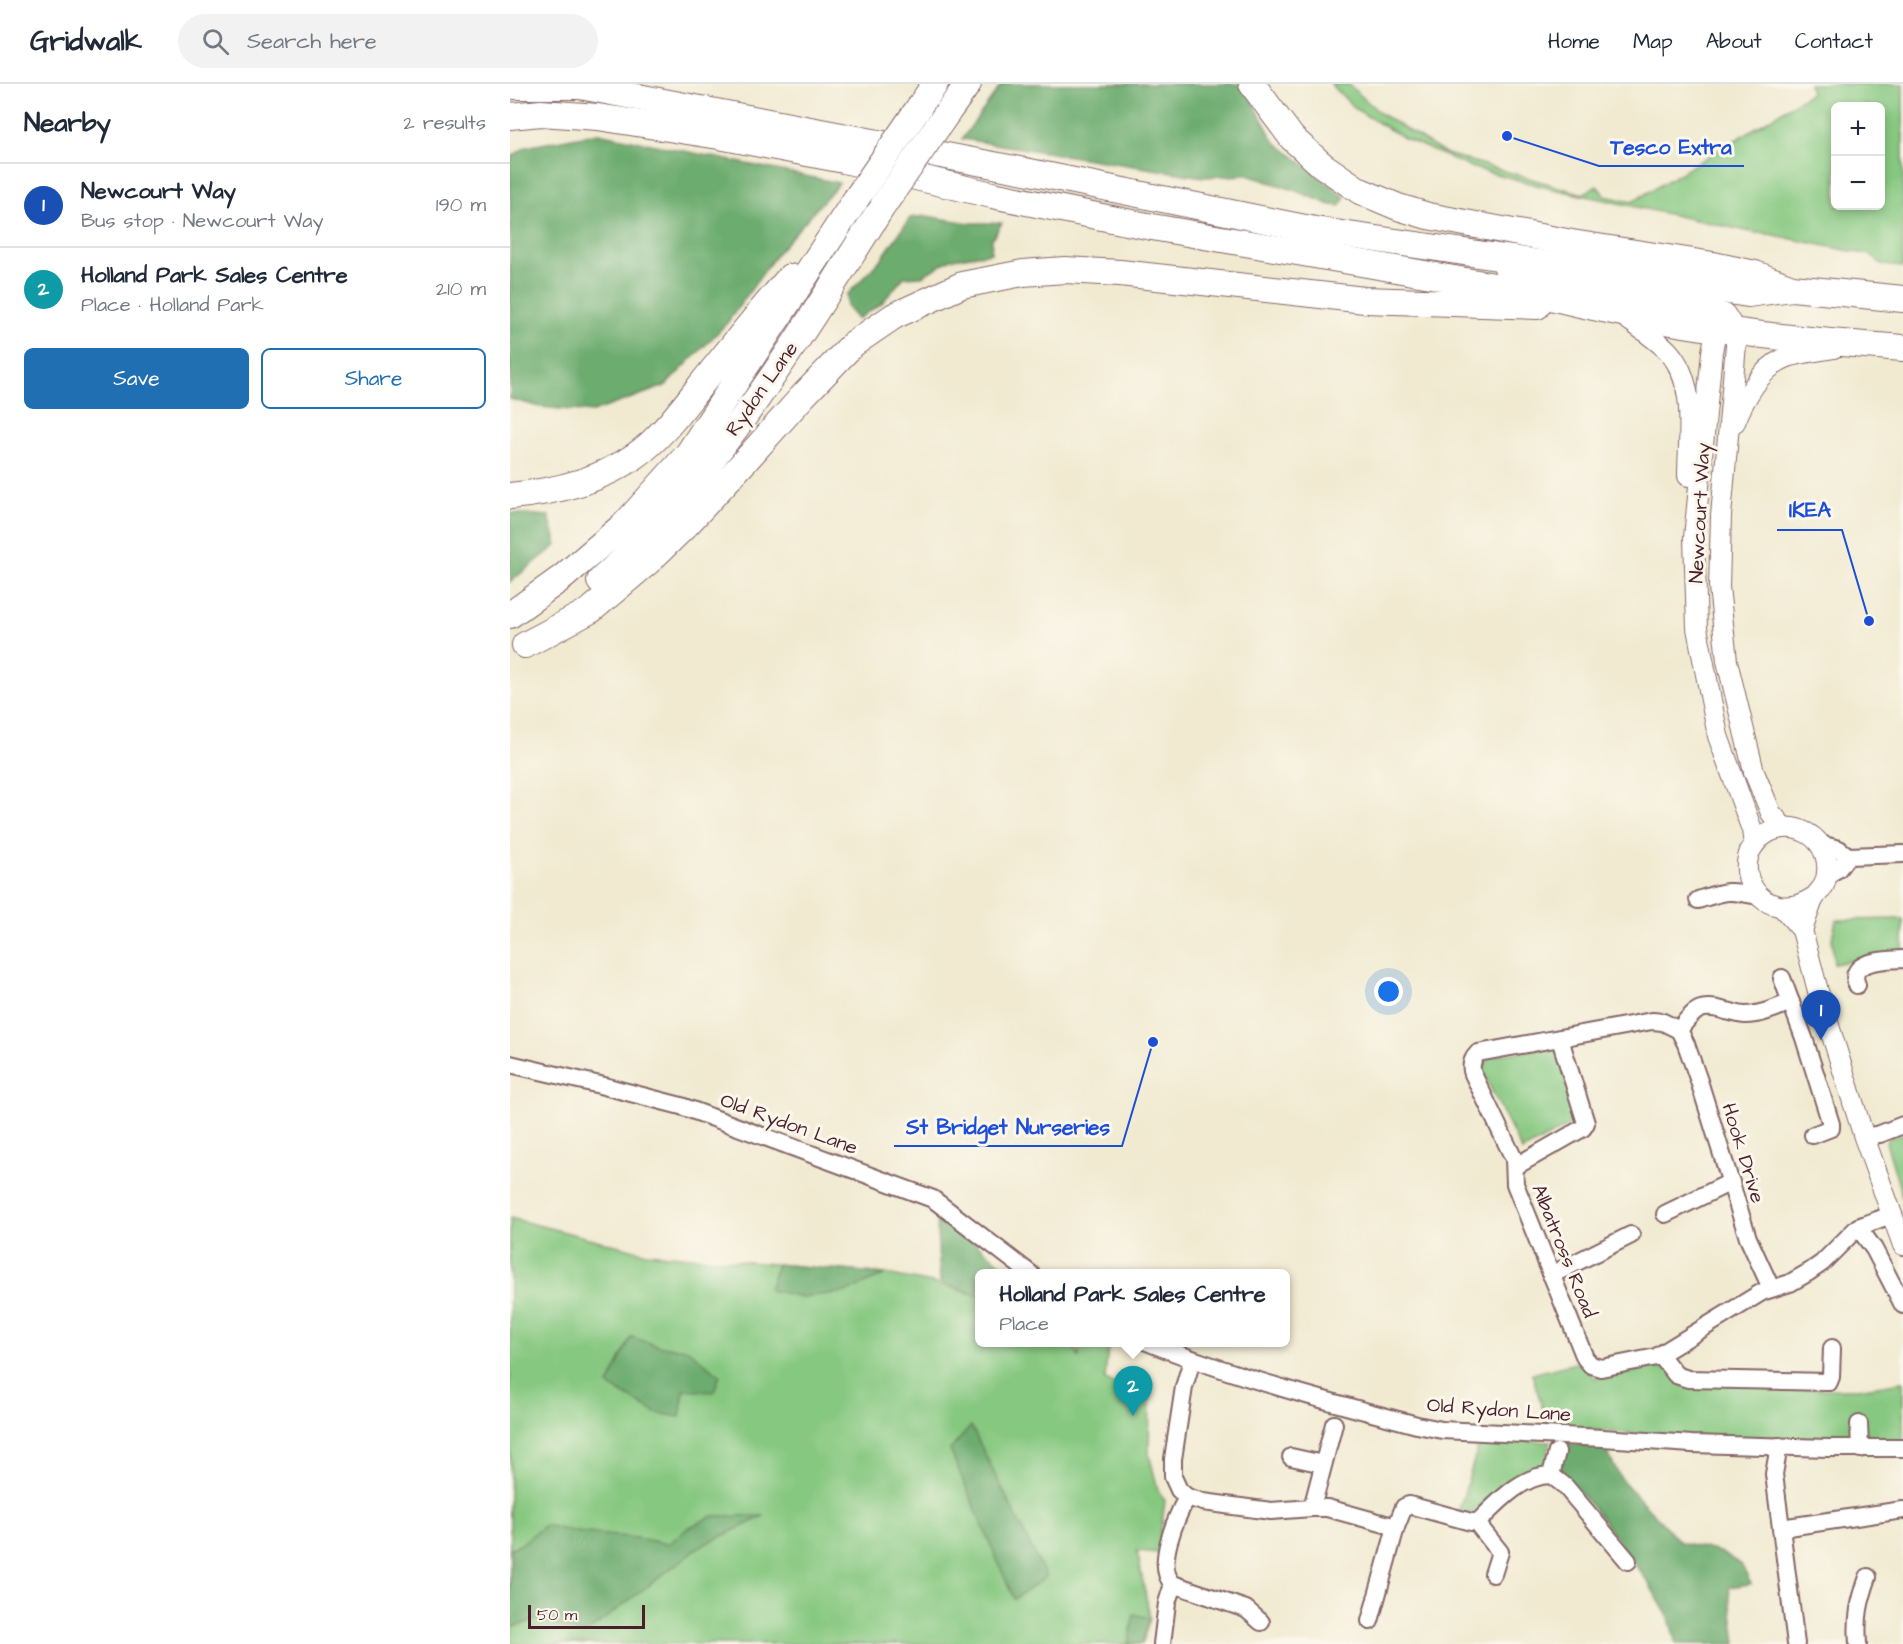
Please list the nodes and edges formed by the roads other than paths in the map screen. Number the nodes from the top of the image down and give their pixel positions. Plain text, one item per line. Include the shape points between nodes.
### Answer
1 (935, 84) edge
2 (968, 84) edge
3 (1252, 84) edge
4 (510, 86) edge
5 (510, 116) edge
6 (856, 199) junction
7 (1393, 241) junction
8 (1792, 288) junction
9 (1748, 294) junction
10 (1903, 299) edge
11 (1589, 307) junction
12 (1618, 312) junction
13 (1726, 326) junction
14 (1851, 344) junction
15 (1903, 348) edge
16 (1727, 439) junction
17 (510, 496) edge
18 (1694, 538) junction
19 (510, 615) edge
20 (517, 650) edge
21 (1784, 828) junction
22 (1820, 844) junction
23 (1754, 845) junction
24 (1903, 854) edge
25 (1848, 856) junction
26 (1747, 870) junction
27 (1827, 875) junction
28 (1724, 891) junction
29 (1759, 896) junction
30 (1814, 897) junction
31 (1698, 900) dead end
32 (1782, 907) junction
33 (1802, 930) junction
34 (1903, 959) edge
35 (1782, 978) dead end
36 (1857, 985) dead end
37 (1791, 1002) junction
38 (1679, 1030) junction
39 (1560, 1039) junction
40 (510, 1064) edge
41 (1903, 1125) edge
42 (1813, 1135) dead end
43 (1864, 1137) junction
44 (1516, 1166) junction
45 (1731, 1182) junction
46 (1665, 1214) dead end
47 (1891, 1215) junction
48 (1857, 1227) junction
49 (1631, 1235) dead end
50 (1903, 1245) edge
51 (1024, 1269) edge
52 (1551, 1275) junction
53 (1771, 1288) junction
54 (1903, 1305) edge
55 (1160, 1347) edge
56 (1832, 1348) dead end
57 (1660, 1355) junction
58 (1192, 1360) junction
59 (1334, 1424) dead end
60 (1859, 1424) dead end
61 (1779, 1446) junction
62 (1903, 1448) edge
63 (1867, 1449) junction
64 (1557, 1452) dead end
65 (1291, 1456) dead end
66 (1323, 1464) junction
67 (1551, 1475) junction
68 (1187, 1497) junction
69 (1312, 1508) junction
70 (1903, 1510) edge
71 (1476, 1522) junction
72 (1396, 1527) junction
73 (1781, 1528) junction
74 (1628, 1561) dead end
75 (1493, 1574) dead end
76 (1868, 1576) dead end
77 (1173, 1584) junction
78 (1370, 1621) dead end
79 (1261, 1622) dead end
80 (1162, 1644) edge
81 (1796, 1644) edge
82 (1858, 1644) edge

1 - 6 main road, Rydon Lane, bridge
2 - 20 main road, Rydon Lane, bridge via 884,204 772,380 700,475 617,566
3 - 8 main road via 1292,138 1322,165 1360,190 1398,207 1572,243 1713,264
4 - 7 main road via 580,86 1315,230
5 - 11 main road via 541,113 598,117 719,136 1140,225 1535,293
6 - 17 main road via 671,421 636,455 610,471 561,489
6 - 19 main road, Rydon Lane via 688,454 626,523 563,577
7 - 9 main road
7 - 13 street via 1564,284 1705,308
8 - 9 main road
8 - 10 main road
9 - 13 street
11 - 12 main road
11 - 20 main road via 1365,300 1065,270 1023,273 962,285 894,316 853,344 649,561 591,610
12 - 13 main road
12 - 18 street via 1668,351 1682,373 1688,395 1688,475
13 - 14 main road
13 - 16 street, Newcourt Way
13 - 18 street, Newcourt Way via 1707,398
14 - 15 main road
14 - 16 street via 1782,359 1761,376 1745,399
16 - 21 street, Newcourt Way via 1719,587 1728,661 1754,772 1771,813
18 - 23 street, Newcourt Way via 1697,628 1706,682 1718,736
21 - 22 street via 1795,828
21 - 23 street via 1772,830
22 - 25 street
22 - 27 street via 1827,859
23 - 26 street
24 - 25 street
25 - 27 street
26 - 28 street
26 - 29 street
27 - 30 street
28 - 29 street
28 - 31 street
29 - 32 street
30 - 32 street via 1805,904
30 - 33 street
32 - 33 street
33 - 43 street
34 - 36 street via 1865,964 1856,973
35 - 37 street
37 - 38 street via 1757,1015 1699,1008
37 - 42 street via 1831,1124 1827,1131
38 - 39 street via 1652,1021
38 - 45 street, Hook Drive
39 - 44 street via 1586,1123
39 - 44 street, Albatross Road via 1478,1053 1472,1062 1473,1074
40 - 51 street, Old Rydon Lane via 681,1106 933,1199
41 - 43 street
43 - 47 street
44 - 52 street, Albatross Road via 1515,1184
45 - 46 street
45 - 53 street, Hook Drive via 1748,1238
47 - 48 street, Albatross Road
47 - 50 street
48 - 53 street, Albatross Road via 1822,1263 1790,1283
48 - 54 street via 1874,1249
49 - 52 street
52 - 57 street, Albatross Road via 1591,1365 1601,1368
53 - 57 street, Albatross Road
55 - 58 street, Old Rydon Lane
56 - 57 street via 1829,1382 1688,1380 1676,1375
58 - 61 street, Old Rydon Lane via 1442,1430
58 - 68 street via 1173,1459 1173,1477
59 - 66 street
60 - 63 street
61 - 63 street, Old Rydon Lane
61 - 73 street via 1774,1474
62 - 63 street, Old Rydon Lane
64 - 67 street
65 - 66 street
66 - 69 street
67 - 71 street via 1541,1475 1508,1493
67 - 74 street via 1565,1486
68 - 69 street via 1271,1511
68 - 77 street via 1165,1559 1168,1580
69 - 72 street via 1327,1508
70 - 73 street
71 - 72 street via 1409,1505 1404,1507
71 - 75 street via 1500,1552
72 - 78 street
73 - 81 street
76 - 82 street via 1859,1605
77 - 79 street via 1246,1609
77 - 80 street

